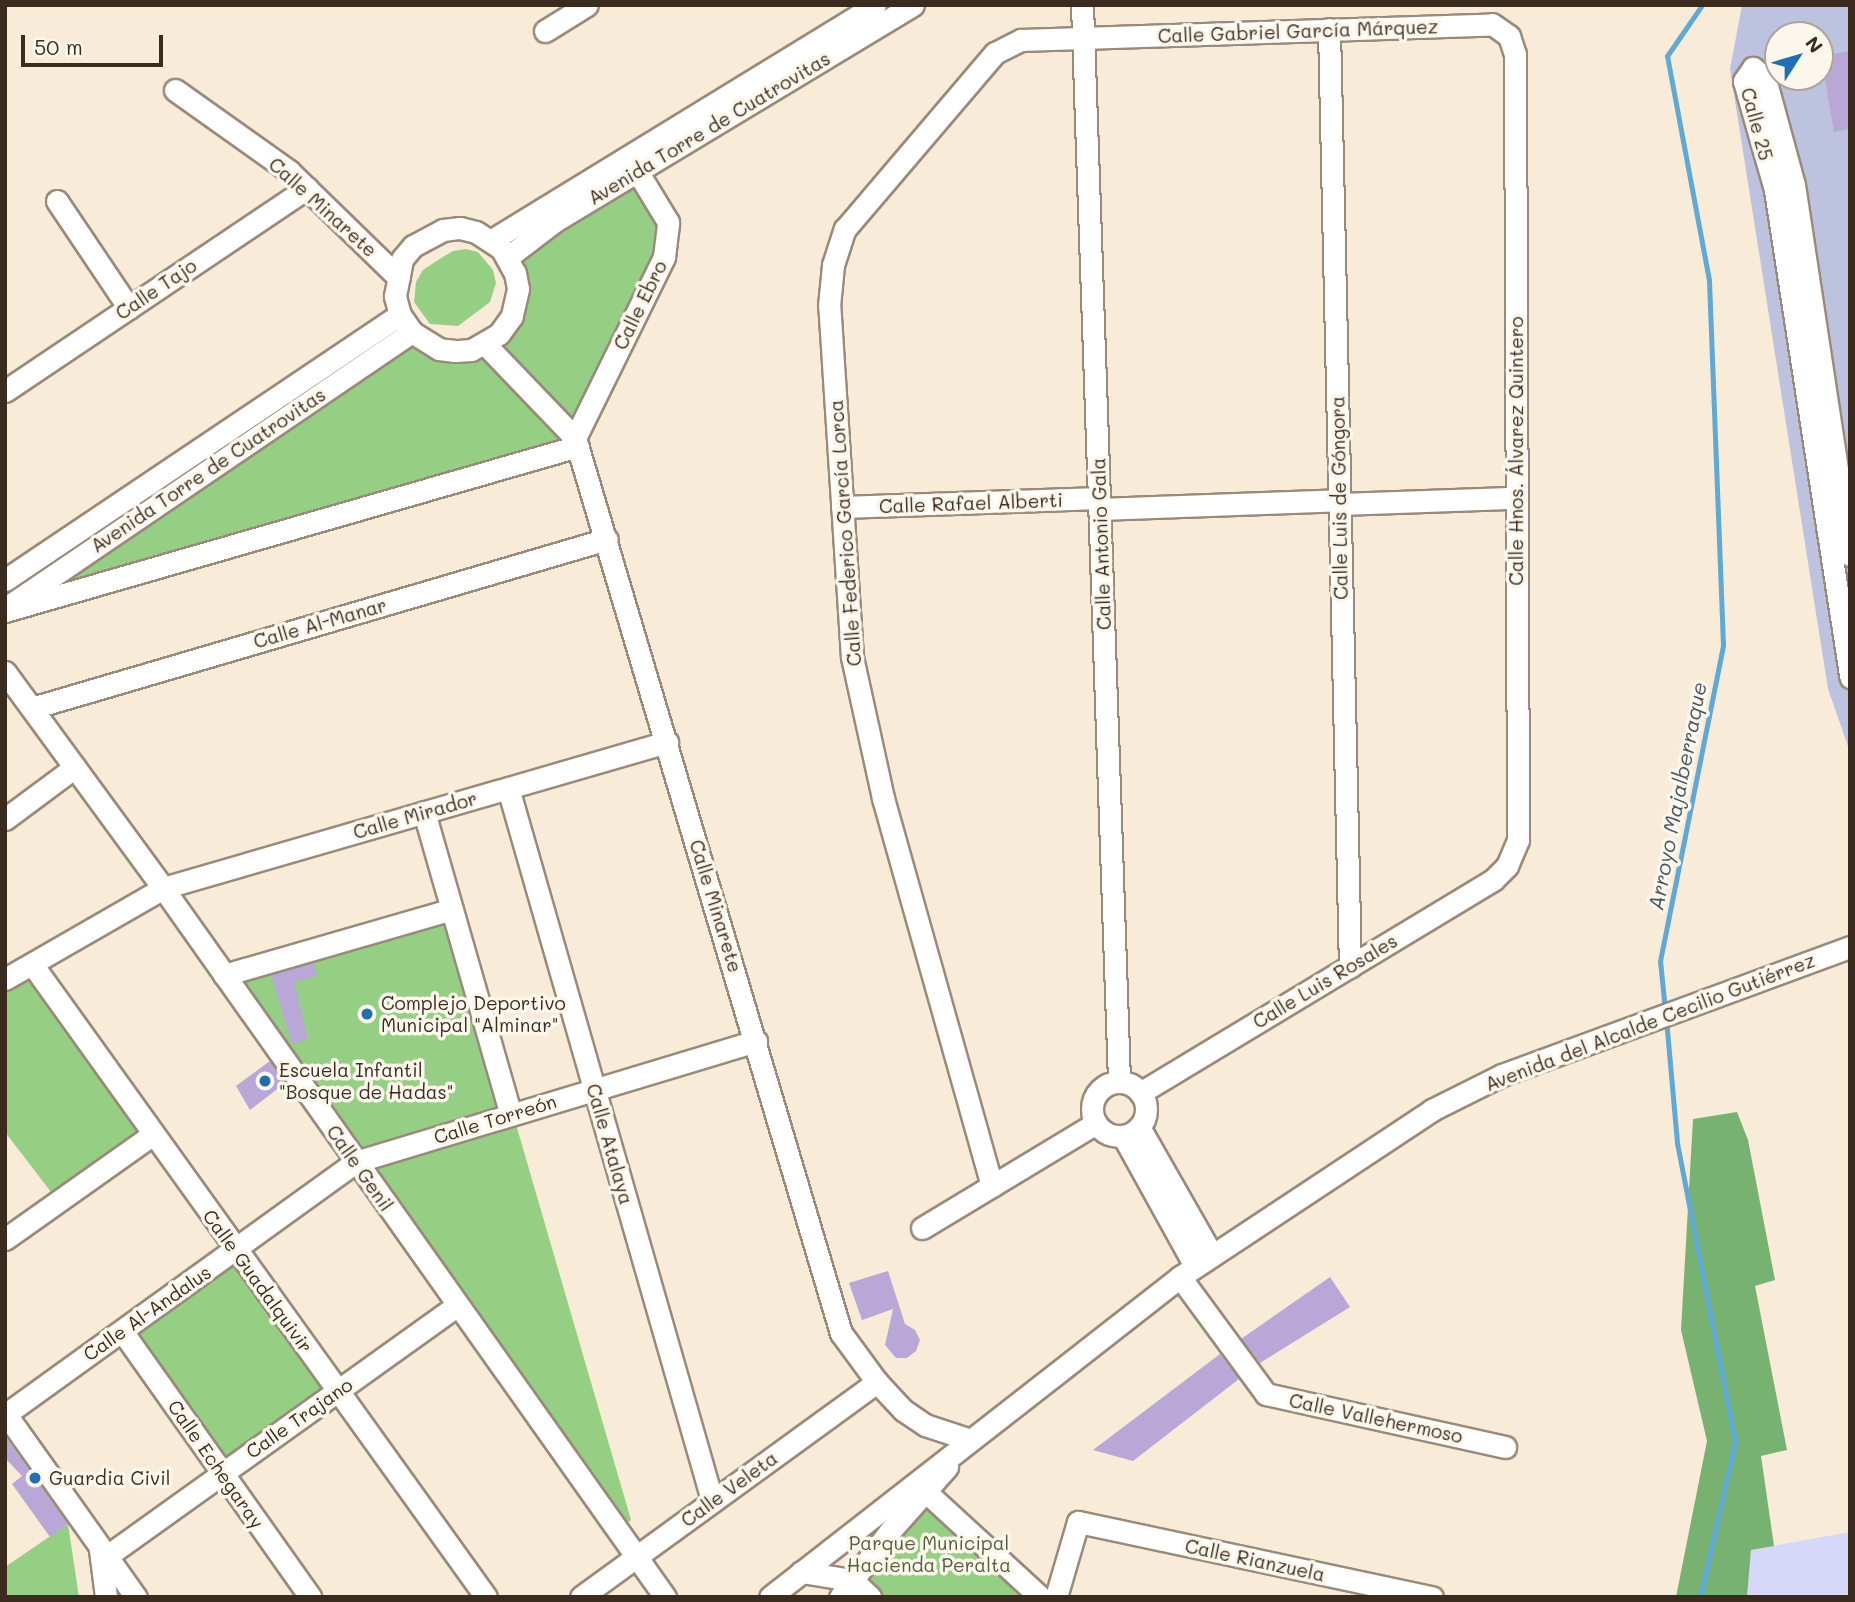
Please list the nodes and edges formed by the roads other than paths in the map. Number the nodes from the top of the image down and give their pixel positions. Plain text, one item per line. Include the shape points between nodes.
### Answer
1 (587, 5) edge
2 (875, 5) edge
3 (913, 5) edge
4 (1082, 5) edge
5 (1329, 29) junction
6 (545, 31) dead end
7 (1509, 36) joint
8 (1084, 38) junction
9 (175, 90) dead end
10 (637, 171) junction
11 (307, 188) junction
12 (57, 201) dead end
13 (492, 240) junction
14 (508, 257) junction
15 (400, 278) junction
16 (129, 308) junction
17 (406, 324) junction
18 (485, 344) junction
19 (5, 391) edge
20 (576, 442) junction
21 (1516, 498) junction
22 (1340, 502) junction
23 (1099, 504) junction
24 (842, 507) junction
25 (607, 539) junction
26 (1850, 555) edge
27 (5, 580) edge
28 (5, 609) edge
29 (5, 673) edge
30 (1850, 677) edge
31 (32, 708) junction
32 (667, 742) junction
33 (75, 767) junction
34 (508, 788) junction
35 (424, 812) junction
36 (5, 819) edge
37 (1507, 866) joint
38 (163, 888) junction
39 (452, 909) junction
40 (1850, 947) edge
41 (32, 964) junction
42 (1350, 967) junction
43 (224, 975) junction
44 (5, 979) edge
45 (756, 1041) junction
46 (1119, 1082) junction
47 (594, 1089) junction
48 (1140, 1093) junction
49 (511, 1115) junction
50 (1096, 1123) junction
51 (1131, 1131) junction
52 (152, 1135) junction
53 (355, 1162) junction
54 (992, 1186) junction
55 (922, 1228) dead end
56 (5, 1239) edge
57 (236, 1251) junction
58 (1196, 1266) junction
59 (457, 1305) junction
60 (122, 1331) junction
61 (877, 1382) junction
62 (337, 1391) junction
63 (6, 1413) edge
64 (971, 1440) junction
65 (1505, 1447) dead end
66 (221, 1472) junction
67 (926, 1492) junction
68 (712, 1500) junction
69 (103, 1551) junction
70 (637, 1557) junction
71 (801, 1572) junction
72 (846, 1588) edge
73 (106, 1597) edge
74 (136, 1597) edge
75 (310, 1597) edge
76 (486, 1597) edge
77 (581, 1597) edge
78 (665, 1597) edge
79 (770, 1597) edge
80 (870, 1597) edge
81 (1040, 1597) edge
82 (1056, 1597) edge
83 (1432, 1597) edge

1 - 6 street
2 - 13 street, Avenida Torre de Cuatrovitas
3 - 10 street, Avenida Torre de Cuatrovitas
4 - 8 street, Calle Antonio Gala
5 - 7 street, Calle Gabriel García Márquez via 1492,24
5 - 8 street, Calle Gabriel García Márquez
5 - 22 street, Calle Luis de Góngora
7 - 21 street, Calle Hnos. Álvarez Quintero via 1515,54
8 - 23 street, Calle Antonio Gala
8 - 24 street, Calle Federico García Lorca via 1021,40 995,53 845,229 833,265 829,306
9 - 11 street, Calle Minarete
10 - 14 street, Avenida Torre de Cuatrovitas via 555,221
10 - 20 street, Calle Ebro via 668,222 664,257
11 - 15 street, Calle Minarete
11 - 16 street, Calle Tajo
12 - 16 street
13 - 14 street
13 - 15 street via 460,228 427,236 402,260
14 - 18 street via 515,273 516,306 508,324
15 - 17 street via 395,296
16 - 19 street, Calle Tajo
17 - 18 street via 439,349 455,351
17 - 27 street, Avenida Torre de Cuatrovitas
17 - 28 street, Avenida Torre de Cuatrovitas
18 - 20 street, Calle Minarete
20 - 25 street, Calle Minarete
20 - 28 street
21 - 22 street, Calle Rafael Alberti
21 - 37 street, Calle Hnos. Álvarez Quintero via 1518,840
22 - 23 street, Calle Rafael Alberti via 1194,507
22 - 42 street, Calle Luis de Góngora
23 - 24 street, Calle Rafael Alberti
23 - 46 street, Calle Antonio Gala
24 - 54 street, Calle Federico García Lorca via 852,657 883,799
25 - 31 street, Calle Al-Manar
25 - 32 street, Calle Minarete
26 - 30 street, Calle 25 via 1794,184 1765,78 1753,68 1744,81 1774,190
29 - 31 street, Calle Genil
31 - 33 street, Calle Genil
32 - 34 street, Calle Mirador
32 - 45 street, Calle Minarete
33 - 36 street
33 - 38 street, Calle Genil
34 - 35 street, Calle Mirador
34 - 47 street, Calle Atalaya
35 - 38 street, Calle Mirador
35 - 39 street
37 - 42 street, Calle Luis Rosales via 1493,880
38 - 41 street, Calle Mirador
38 - 43 street, Calle Genil
39 - 43 street
39 - 49 street
40 - 58 street, Avenida del Alcalde Cecilio Gutiérrez via 1502,1075 1432,1110
41 - 44 street, Calle Mirador
41 - 52 street, Calle Guadalquivir
42 - 48 street, Calle Luis Rosales
43 - 53 street, Calle Genil
45 - 47 street, Calle Torreón
45 - 61 street, Calle Minarete via 841,1333
46 - 48 street
46 - 50 street via 1098,1092 1092,1107
47 - 49 street, Calle Torreón
47 - 68 street, Calle Atalaya
48 - 51 street via 1146,1110
49 - 53 street, Calle Torreón
50 - 51 street via 1107,1133
50 - 54 street
51 - 58 street
52 - 56 street
52 - 57 street, Calle Guadalquivir
53 - 57 street, Calle Al-Andalus
53 - 59 street, Calle Genil
54 - 55 street
57 - 60 street, Calle Al-Andalus
57 - 62 street, Calle Guadalquivir
58 - 64 street, Avenida del Alcalde Cecilio Gutiérrez
58 - 65 street, Calle Vallehermoso via 1266,1394
59 - 62 street, Calle Trajano
59 - 70 street, Calle Genil
60 - 63 street, Calle Al-Andalus
60 - 66 street, Calle Echegaray
61 - 64 street, Calle Minarete via 925,1425
61 - 68 street, Calle Veleta
62 - 66 street, Calle Trajano
62 - 76 street, Calle Guadalquivir
63 - 69 street
64 - 67 street
64 - 71 street
66 - 69 street, Calle Trajano
66 - 75 street, Calle Echegaray
67 - 72 street
67 - 81 street
68 - 70 street, Calle Veleta
69 - 73 street
69 - 74 street
70 - 77 street, Calle Veleta
70 - 78 street, Calle Genil
71 - 72 street
71 - 79 street
72 - 80 street
82 - 83 street, Calle Rianzuela via 1078,1522

